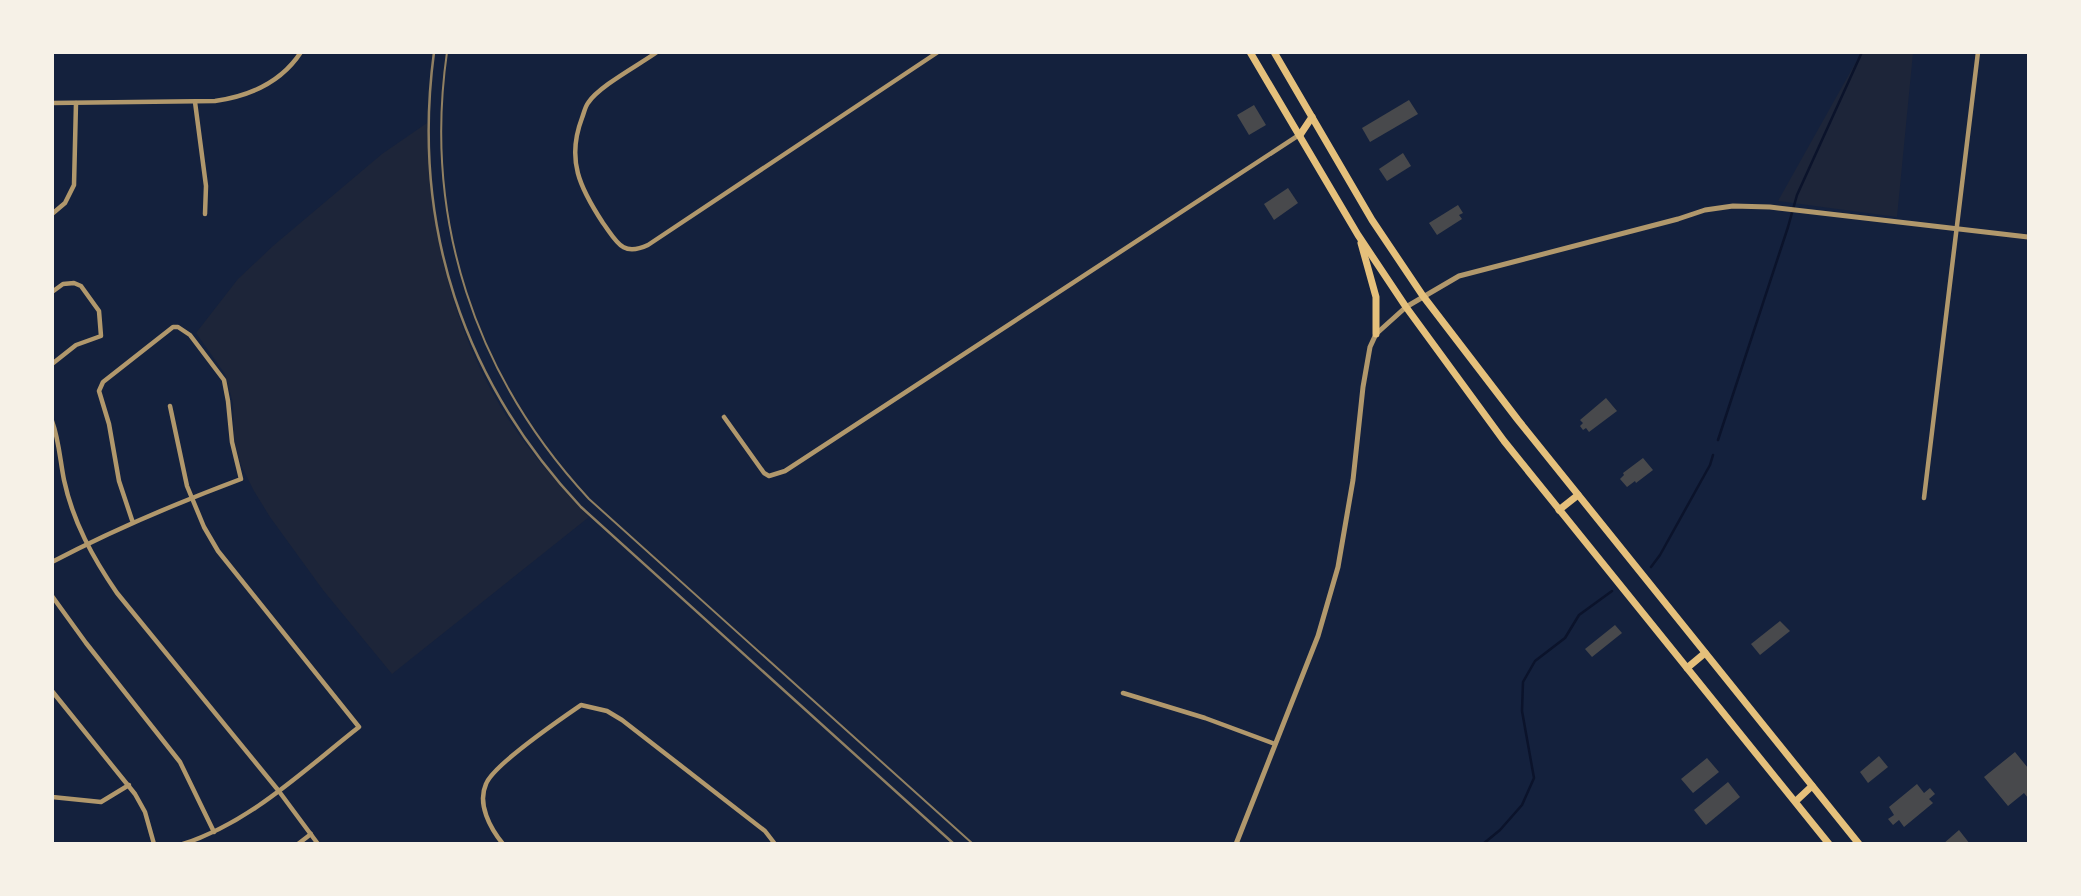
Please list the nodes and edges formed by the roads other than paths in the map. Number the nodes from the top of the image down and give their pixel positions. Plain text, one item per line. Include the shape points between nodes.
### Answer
1 (301, 52) edge
2 (657, 52) edge
3 (938, 52) edge
4 (1250, 52) edge
5 (1274, 52) edge
6 (1978, 52) edge
7 (195, 102) junction
8 (52, 103) edge
9 (76, 103) junction
10 (1312, 117) junction
11 (1319, 129) junction
12 (1300, 135) junction
13 (52, 214) edge
14 (205, 214) dead end
15 (1956, 230) junction
16 (1358, 235) junction
17 (2028, 237) edge
18 (52, 292) edge
19 (1423, 296) junction
20 (1406, 307) junction
21 (1376, 334) junction
22 (52, 364) edge
23 (170, 406) dead end
24 (724, 417) dead end
25 (52, 421) edge
26 (1578, 495) junction
27 (192, 498) junction
28 (1924, 498) dead end
29 (1559, 510) junction
30 (133, 523) junction
31 (86, 544) junction
32 (52, 562) edge
33 (52, 596) edge
34 (1705, 653) junction
35 (1687, 668) junction
36 (52, 691) edge
37 (1123, 693) dead end
38 (1275, 744) junction
39 (129, 785) junction
40 (1812, 786) junction
41 (278, 790) junction
42 (52, 797) edge
43 (1796, 802) junction
44 (214, 832) junction
45 (311, 834) junction
46 (154, 844) edge
47 (183, 844) edge
48 (298, 844) edge
49 (318, 844) edge
50 (503, 844) edge
51 (775, 844) edge
52 (1236, 844) edge
53 (1829, 844) edge
54 (1859, 844) edge

1 - 7 street via 286,71 255,92
2 - 3 street via 588,103 579,124 580,182 591,206 620,245 630,251 689,218
4 - 12 main road
5 - 10 main road
6 - 15 street
7 - 9 street
7 - 14 street
8 - 9 street
9 - 13 street via 74,186
10 - 11 main road
10 - 12 main road
11 - 12 main road
11 - 19 main road
12 - 16 main road
12 - 24 street via 785,471 769,476 759,468
15 - 17 street
15 - 19 street via 1733,206 1459,276
15 - 28 street
16 - 20 main road
16 - 21 main road via 1376,297
18 - 22 street via 63,284 81,286 99,311 100,336 76,345
19 - 20 street
19 - 26 main road
20 - 21 street
20 - 29 main road
21 - 38 street via 1363,387 1338,567 1318,636
23 - 27 street
25 - 31 street via 69,499
26 - 29 main road
26 - 34 main road
27 - 30 street
27 - 30 street via 241,479 224,380 190,335 173,327 103,382 99,391
27 - 41 street via 218,551 359,727
29 - 35 main road
30 - 31 street
31 - 32 street
31 - 41 street via 117,593
33 - 44 street via 180,762
34 - 35 main road
34 - 40 main road
35 - 43 main road
36 - 39 street
37 - 38 street
38 - 52 street
39 - 42 street via 101,802
39 - 46 street via 145,812
40 - 43 main road
40 - 54 main road
41 - 44 street
41 - 45 street
43 - 53 main road
44 - 47 street
45 - 48 street
45 - 49 street
50 - 51 street via 483,806 486,784 497,768 581,705 622,720 765,831

